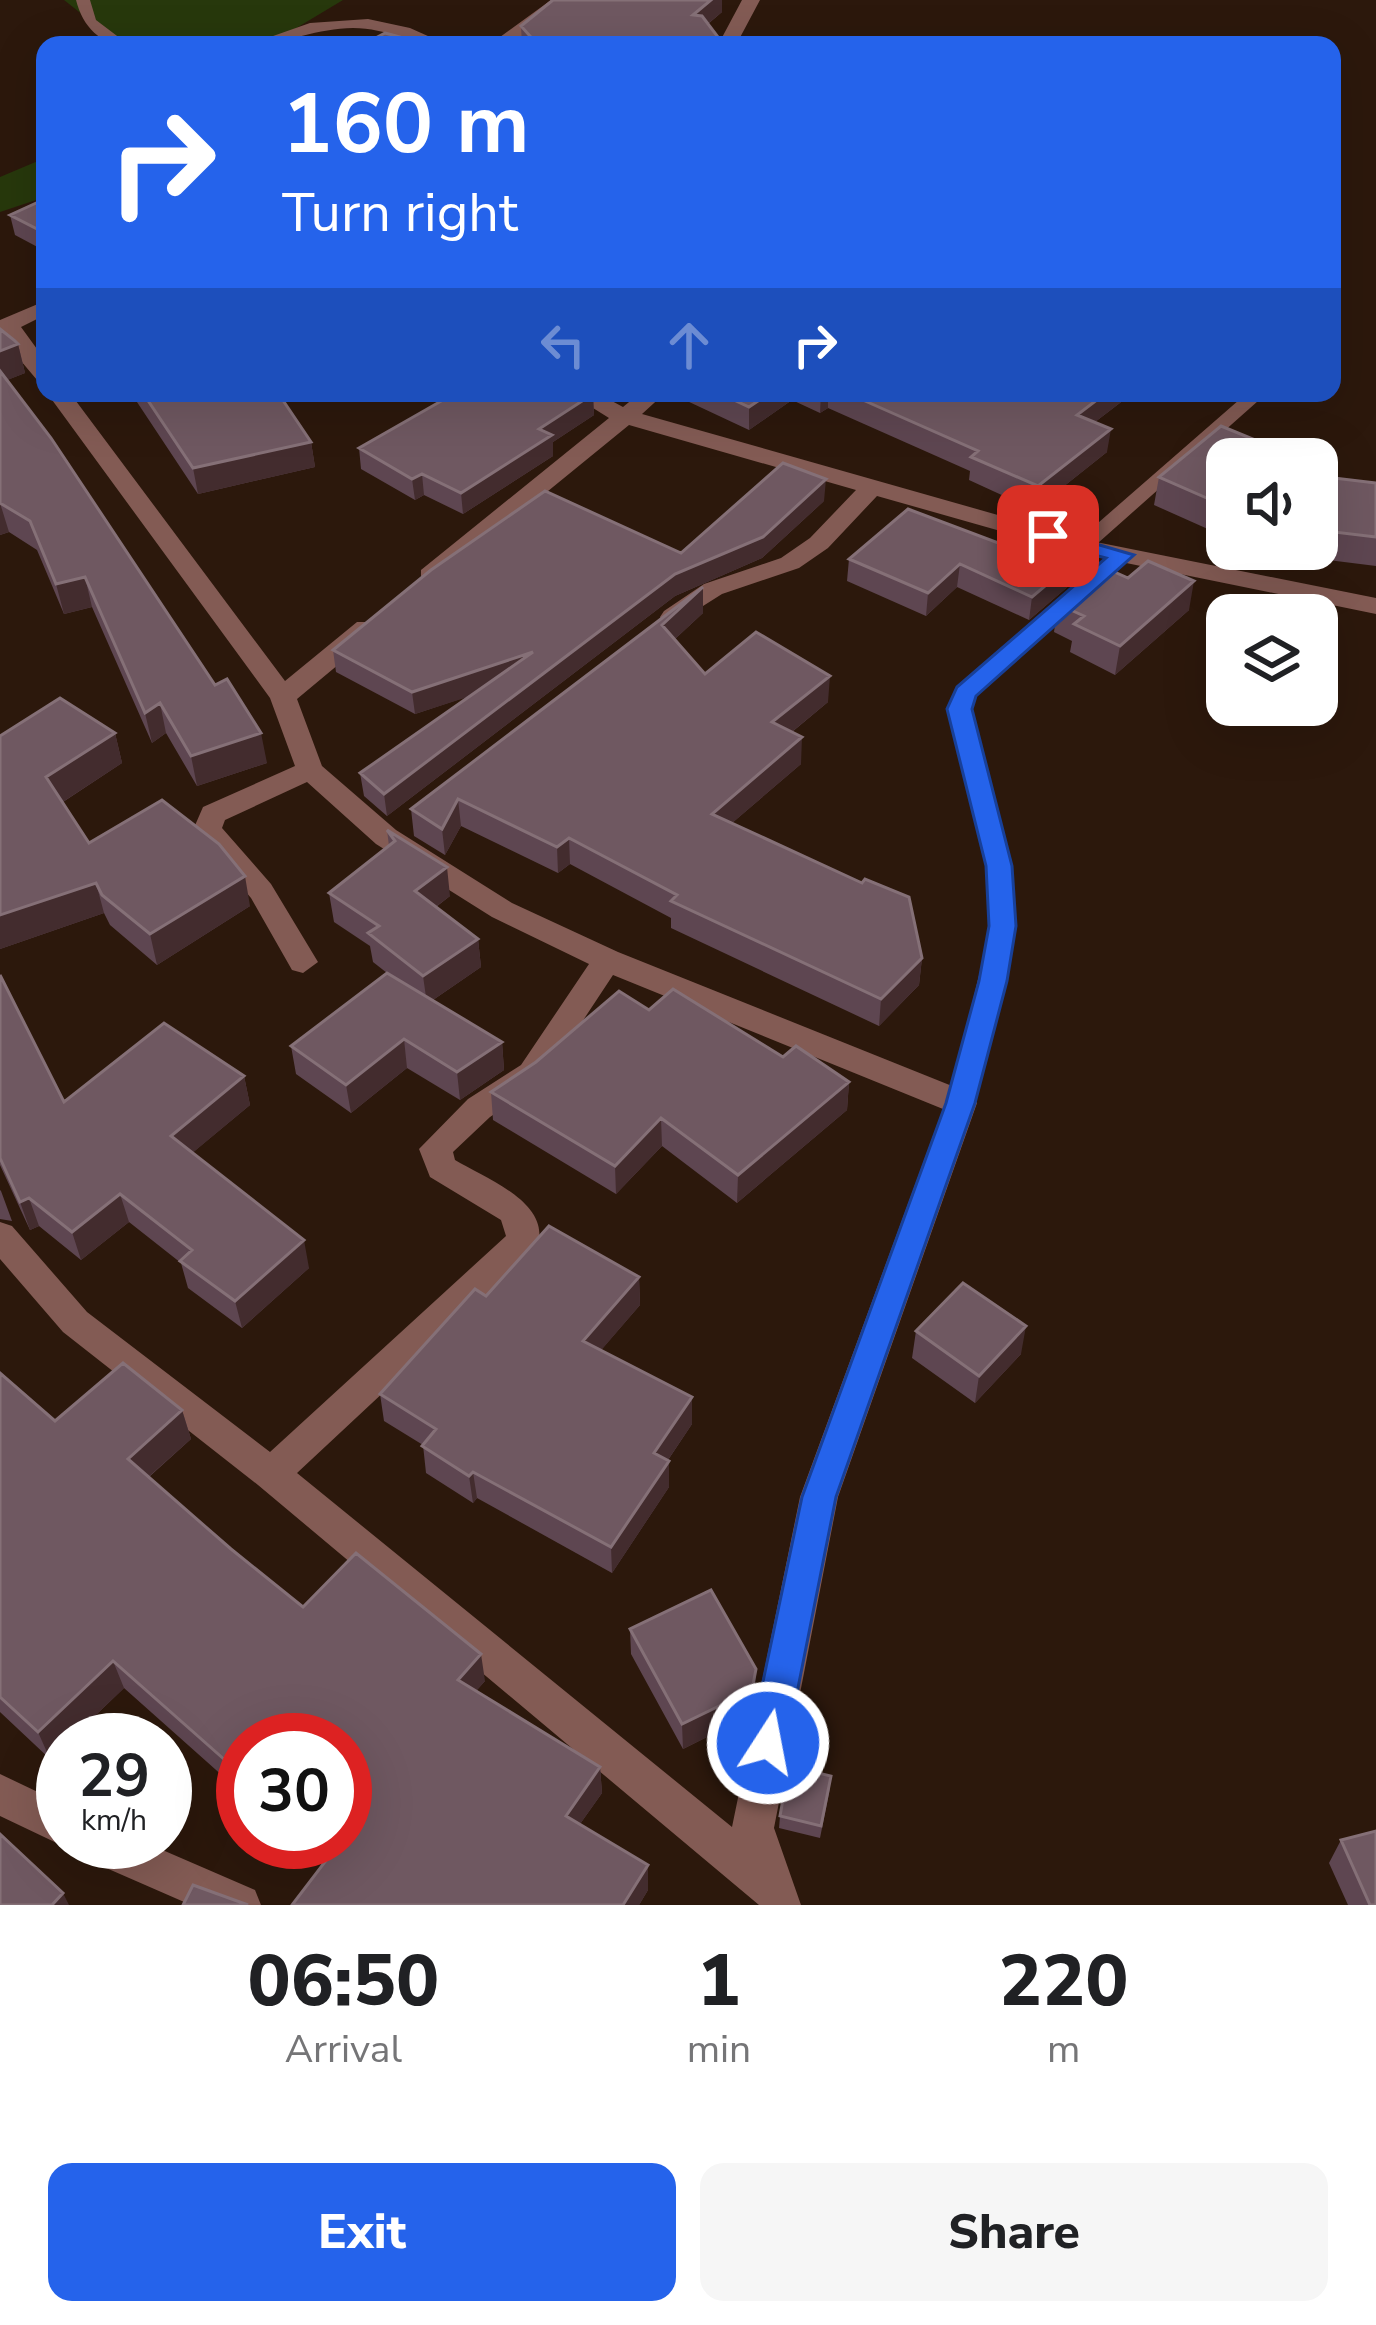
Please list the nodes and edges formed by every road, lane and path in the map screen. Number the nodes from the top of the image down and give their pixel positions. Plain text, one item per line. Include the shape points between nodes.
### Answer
1 (83, 0) edge
2 (563, 0) edge
3 (751, 0) edge
4 (109, 36) edge
5 (276, 36) edge
6 (419, 36) edge
7 (511, 36) edge
8 (732, 36) edge
9 (36, 311) edge
10 (4, 327) edge
11 (36, 365) edge
12 (65, 402) edge
13 (596, 402) edge
14 (641, 402) edge
15 (1248, 402) edge
16 (622, 416) junction
17 (870, 489) junction
18 (1082, 547) junction
19 (1123, 555) junction
20 (1376, 606) edge
21 (650, 635) edge
22 (283, 698) junction
23 (310, 770) junction
24 (418, 813) edge
25 (386, 837) junction
26 (607, 960) junction
27 (303, 962) dead end
28 (961, 1103) junction
29 (0, 1236) edge
30 (271, 1474) junction
31 (0, 1794) edge
32 (36, 1812) edge
33 (158, 1869) edge
34 (785, 1901) edge
35 (240, 1905) edge

1 - 4 lane via 88,22
2 - 7 street
3 - 8 street
5 - 6 lane via 327,24
9 - 10 street
10 - 11 street
12 - 22 street
13 - 16 street
14 - 16 street
15 - 18 lane
16 - 17 street
16 - 22 street
17 - 18 street
17 - 21 street via 805,553 713,589
18 - 19 street
19 - 20 street
19 - 28 lane via 965,693 960,709 999,866 1003,926
22 - 23 street
23 - 25 street
23 - 27 street via 213,814 207,830 261,891
24 - 25 street
25 - 26 street via 502,910
26 - 28 street
26 - 30 street via 532,1073 435,1149 442,1168 513,1211 523,1241
28 - 34 street via 819,1497 753,1828
29 - 30 street via 75,1322
30 - 34 street
31 - 32 street
33 - 35 street

